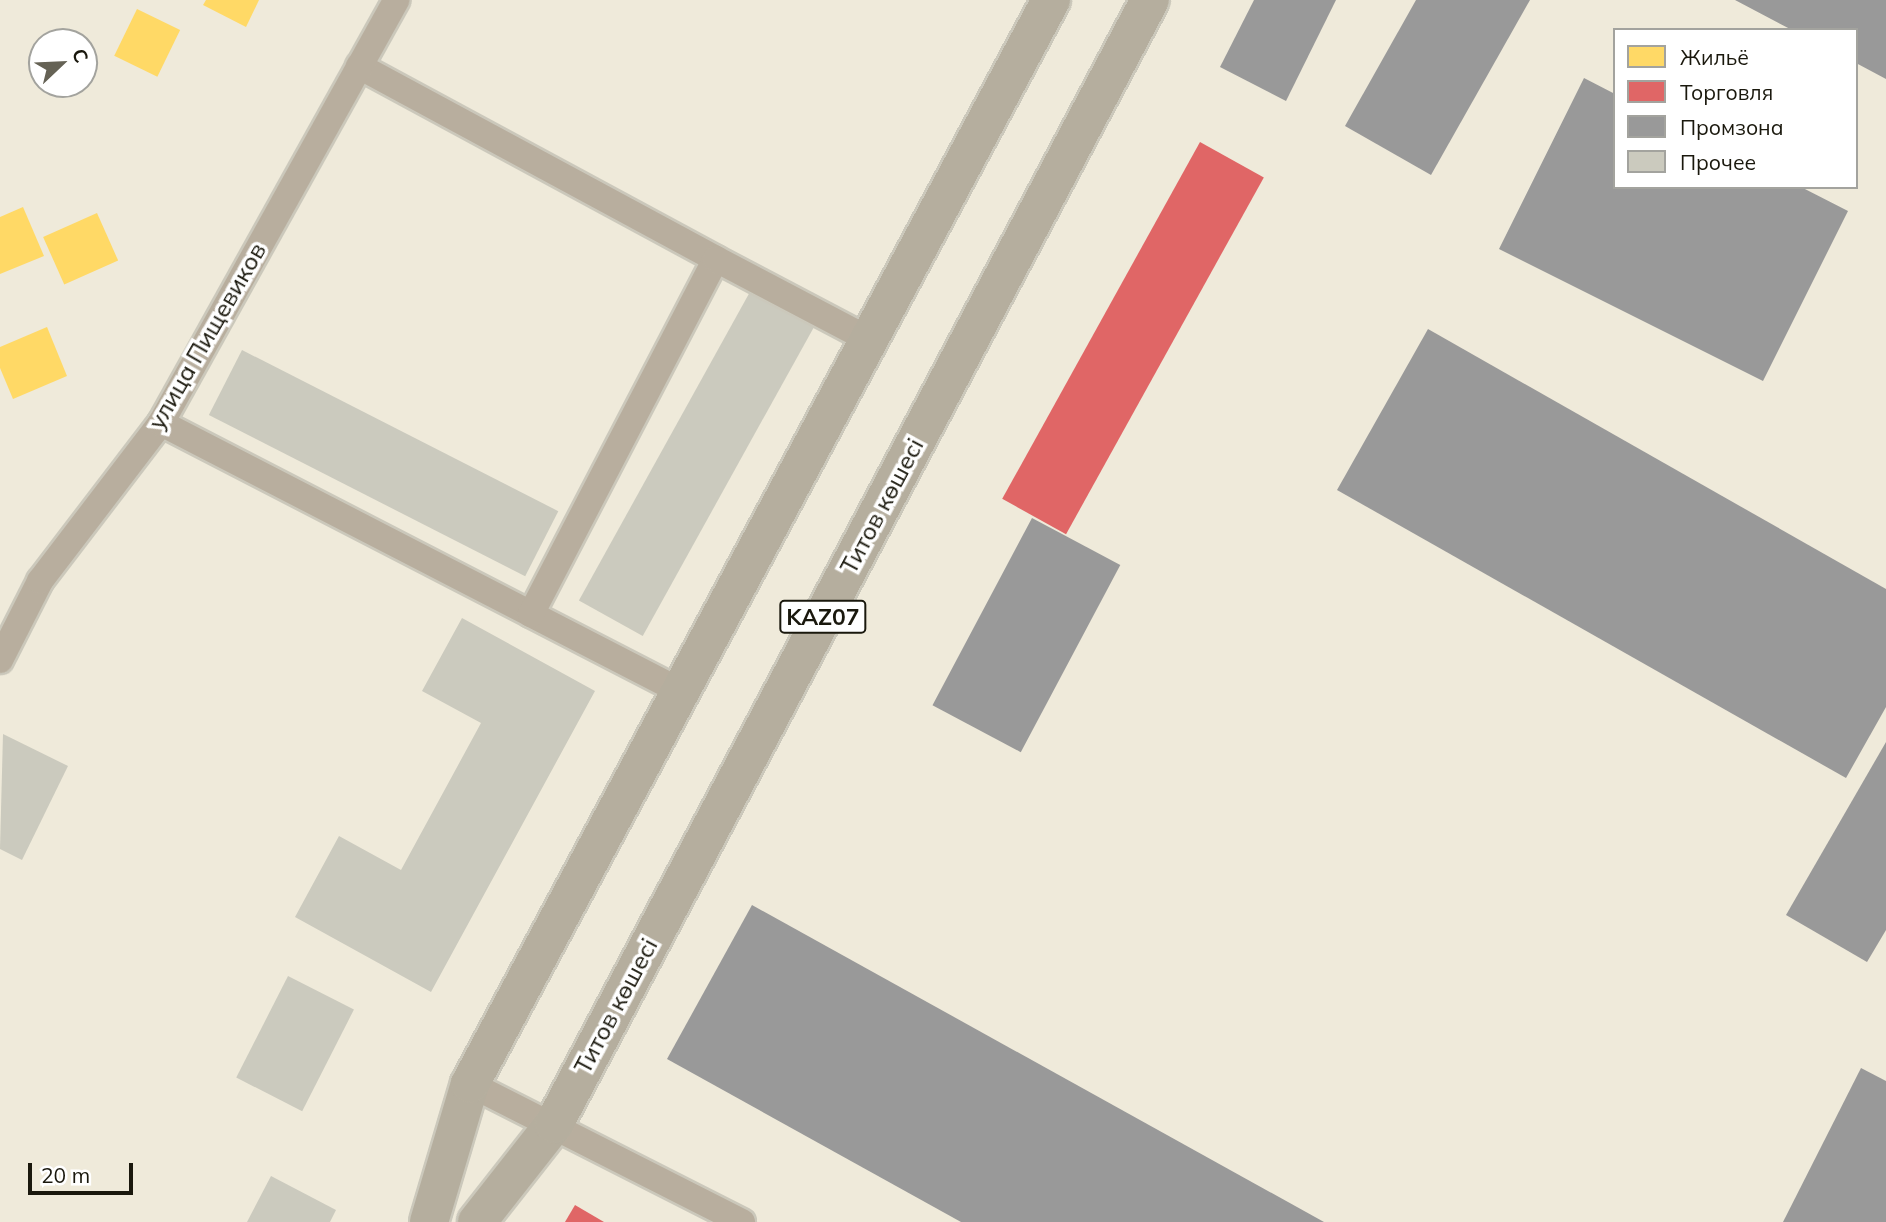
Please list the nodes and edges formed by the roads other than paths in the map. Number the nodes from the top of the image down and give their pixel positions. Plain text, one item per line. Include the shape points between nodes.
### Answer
1 (396, 0) edge
2 (1051, 0) edge
3 (1150, 0) edge
4 (359, 66) junction
5 (716, 259) junction
6 (868, 339) junction
7 (160, 423) junction
8 (531, 614) junction
9 (0, 660) edge
10 (680, 691) junction
11 (470, 1084) junction
12 (554, 1124) junction
13 (429, 1222) edge
14 (477, 1222) edge
15 (742, 1222) edge

1 - 4 street, улица Пищевиков
2 - 6 highway
3 - 12 highway, Титов көшесі / KAZ07
4 - 5 street
4 - 7 street, улица Пищевиков
5 - 6 street
5 - 8 street
6 - 10 highway
7 - 8 street
7 - 9 street, улица Пищевиков via 40,582
8 - 10 street
10 - 11 highway
11 - 12 street
11 - 13 highway
12 - 14 highway, Титов көшесі / KAZ07
12 - 15 street

